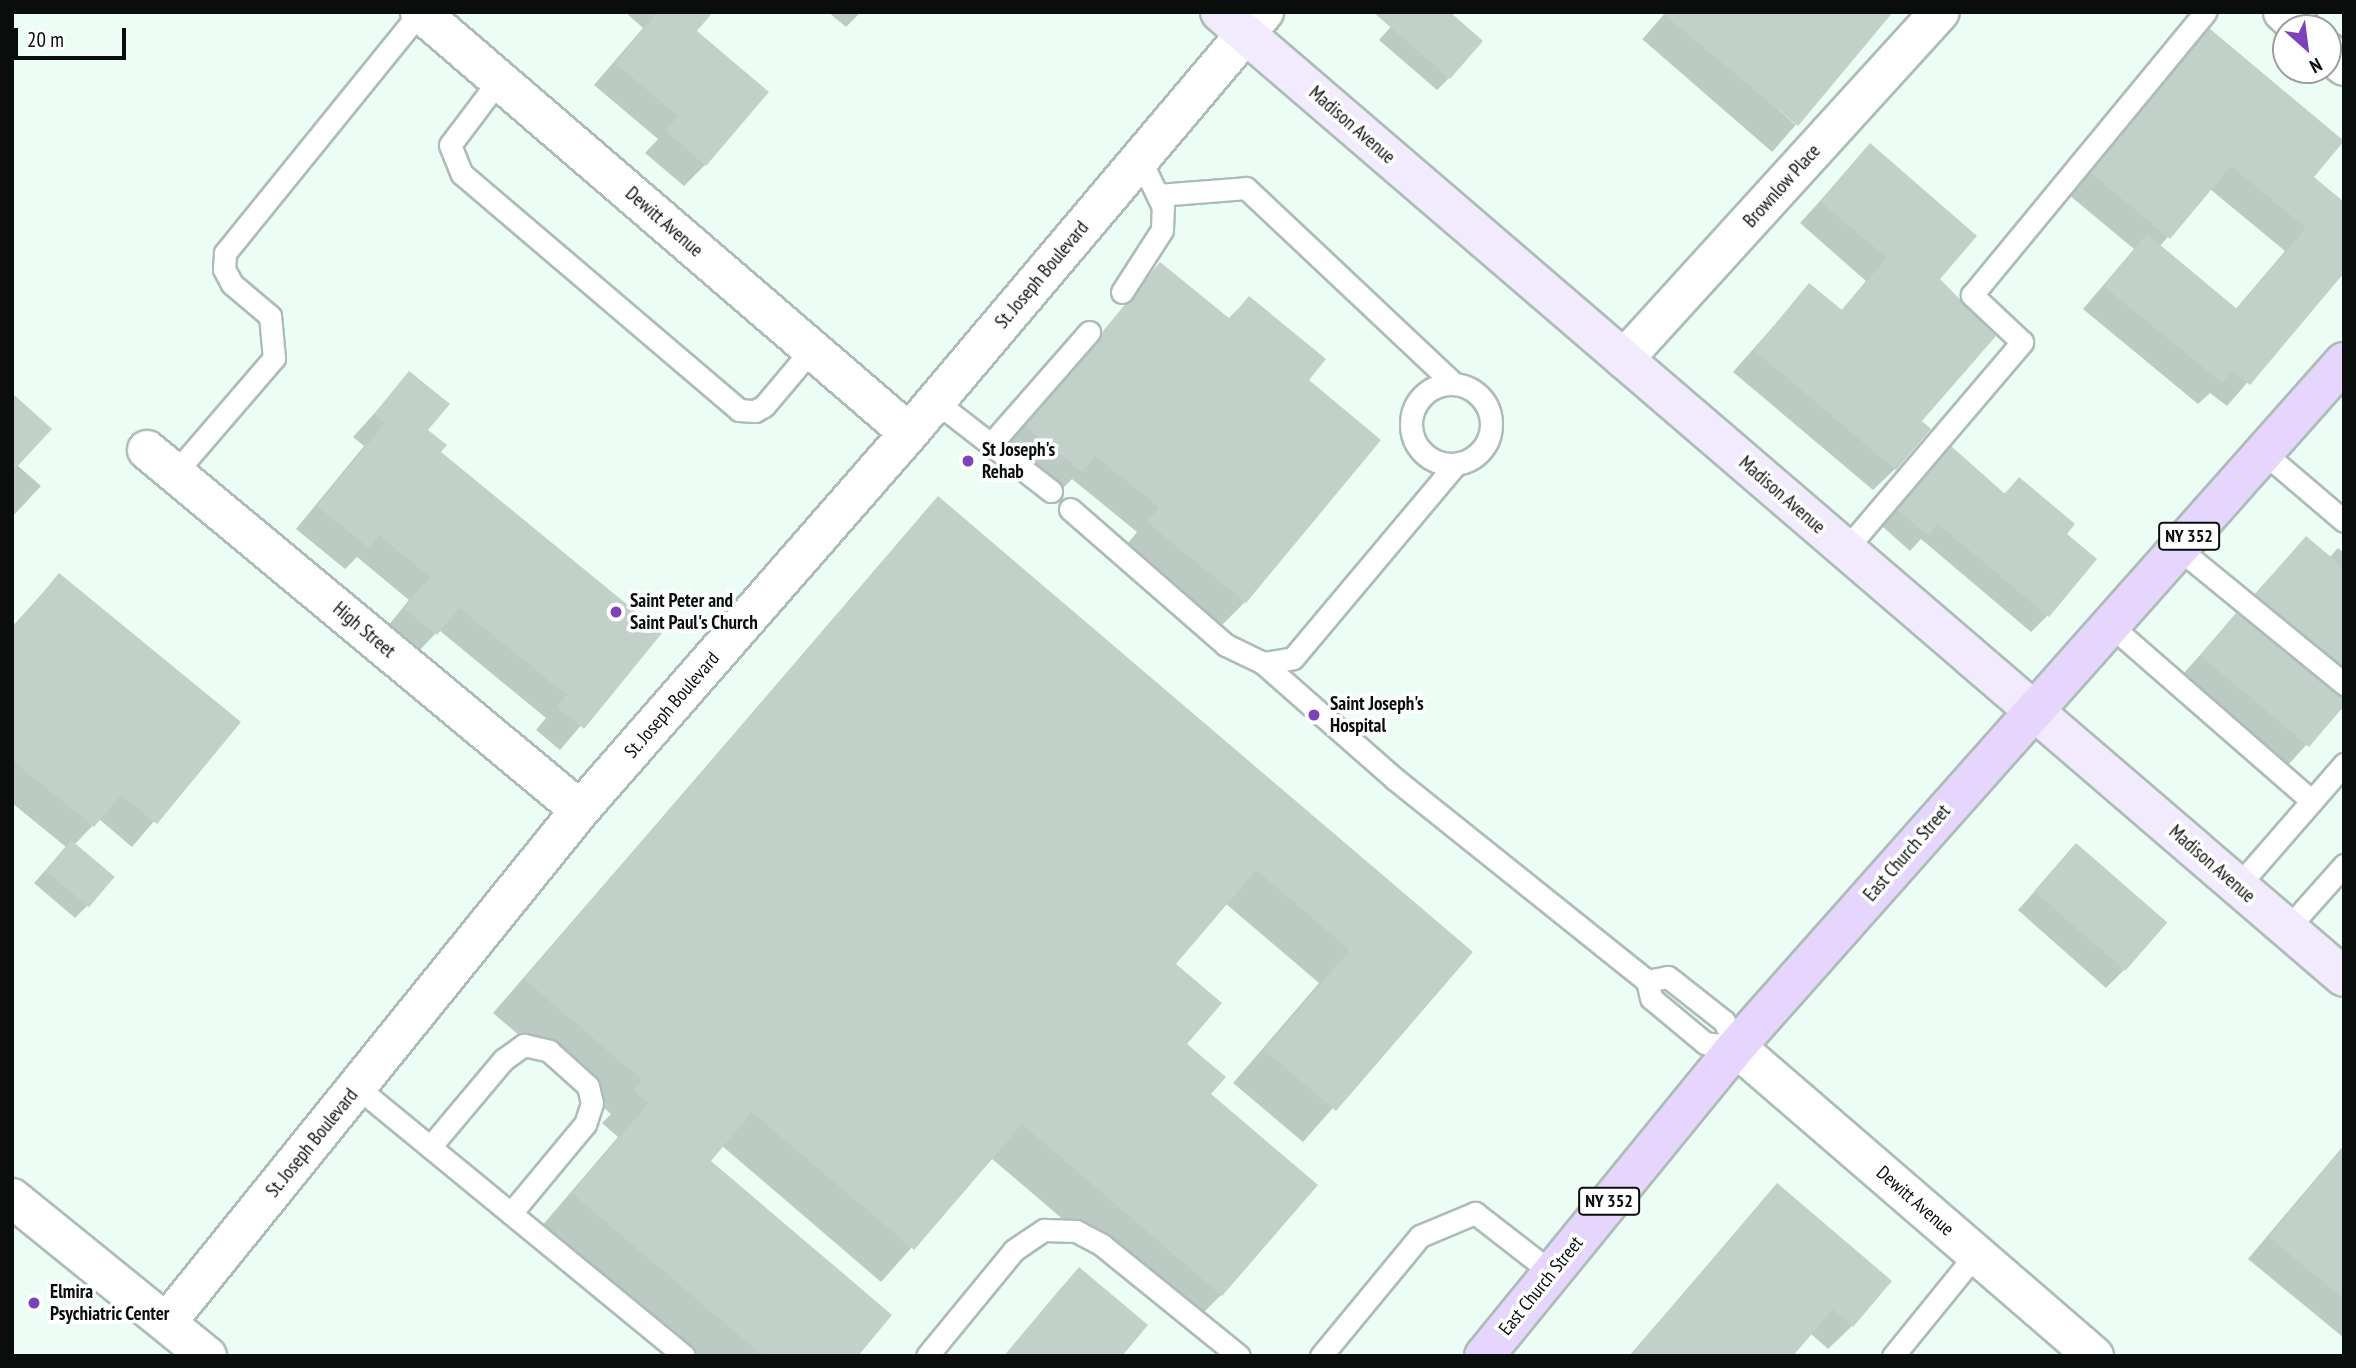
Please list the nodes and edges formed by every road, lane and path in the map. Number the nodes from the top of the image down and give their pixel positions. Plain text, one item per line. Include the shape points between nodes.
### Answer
1 (420, 12) edge
2 (1940, 12) edge
3 (2205, 12) edge
4 (1243, 20) edge
5 (499, 80) junction
6 (1140, 159) junction
7 (1158, 195) junction
8 (1122, 292) dead end
9 (1089, 332) dead end
10 (812, 349) junction
11 (1624, 359) junction
12 (2344, 362) edge
13 (1453, 383) junction
14 (935, 401) junction
15 (909, 433) junction
16 (991, 444) junction
17 (2263, 452) junction
18 (161, 462) joint
19 (1456, 464) junction
20 (1051, 491) dead end
21 (1070, 509) dead end
22 (2344, 522) edge
23 (2178, 548) junction
24 (1846, 549) junction
25 (2110, 625) junction
26 (1264, 663) junction
27 (2344, 684) edge
28 (2032, 710) junction
29 (2344, 764) edge
30 (2312, 801) junction
31 (580, 810) junction
32 (2344, 865) edge
33 (2238, 886) junction
34 (2287, 929) junction
35 (2344, 977) edge
36 (1647, 981) junction
37 (1735, 1046) junction
38 (357, 1087) junction
39 (430, 1147) junction
40 (12, 1198) edge
41 (511, 1213) junction
42 (1976, 1254) junction
43 (1552, 1272) junction
44 (167, 1322) junction
45 (207, 1356) edge
46 (684, 1356) edge
47 (927, 1356) edge
48 (1239, 1356) edge
49 (1321, 1356) edge
50 (1483, 1356) edge
51 (1893, 1356) edge
52 (2094, 1356) edge

1 - 5 street, Dewitt Avenue
1 - 18 lane via 225,253 224,269 232,284 270,316 274,358
2 - 11 street, Brownlow Place
3 - 24 lane via 1972,295 2022,342
4 - 6 street, St. Joseph Boulevard
4 - 11 main road, Madison Avenue
5 - 10 street, Dewitt Avenue
5 - 10 lane via 450,145 453,162 472,183 738,410 755,411 764,406
6 - 7 lane
6 - 14 street, St. Joseph Boulevard
7 - 8 lane via 1162,230
7 - 13 lane via 1247,188
9 - 16 lane
10 - 15 street, Dewitt Avenue
11 - 24 main road, Madison Avenue
12 - 17 main road, East Church Street / NY 352
13 - 19 lane via 1477,392 1491,415 1491,428 1480,452
13 - 19 lane via 1439,385 1418,400 1410,426 1413,439 1431,459
14 - 15 street, St. Joseph Boulevard
14 - 16 lane
15 - 31 street, St. Joseph Boulevard
16 - 20 lane
17 - 22 lane
17 - 23 main road, East Church Street / NY 352
18 - 31 street, High Street
19 - 26 lane via 1293,657
21 - 26 lane via 1226,645
23 - 25 main road, East Church Street / NY 352
23 - 27 lane
24 - 28 main road, Madison Avenue
25 - 28 main road, East Church Street / NY 352
25 - 30 lane
26 - 36 lane via 1395,779
28 - 33 main road, Madison Avenue
28 - 37 main road, East Church Street / NY 352
29 - 30 lane
30 - 33 lane
31 - 38 street, St. Joseph Boulevard
32 - 34 lane
33 - 34 main road, Madison Avenue
34 - 35 main road, Madison Avenue
36 - 37 lane via 1651,998 1705,1043
36 - 37 lane via 1668,977 1724,1021
37 - 42 street, Dewitt Avenue
37 - 43 main road, East Church Street / NY 352
38 - 39 lane
38 - 44 street, St. Joseph Boulevard
39 - 41 lane
39 - 41 lane via 503,1060 524,1045 549,1051 588,1086 592,1103 585,1124
40 - 44 street
41 - 46 lane
42 - 51 lane
42 - 52 street, Dewitt Avenue
43 - 49 lane via 1475,1213 1420,1236
43 - 50 main road, East Church Street / NY 352
44 - 45 street
47 - 48 lane via 1014,1250 1044,1230 1076,1231 1102,1245

